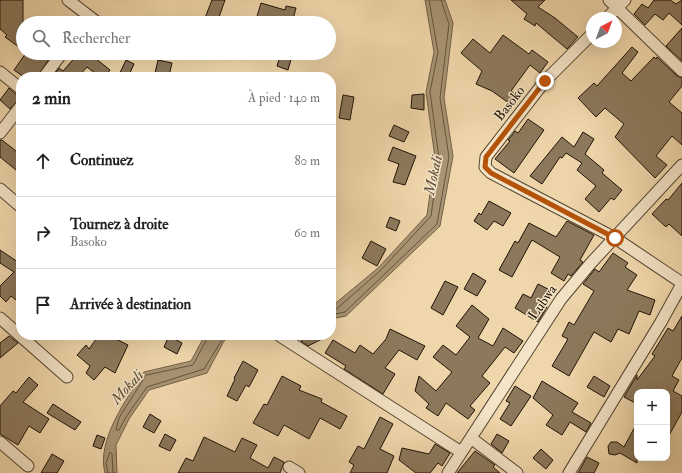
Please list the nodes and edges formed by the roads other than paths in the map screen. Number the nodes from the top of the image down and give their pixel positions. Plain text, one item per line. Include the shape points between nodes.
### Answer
1 (68, 0) edge
2 (617, 3) edge
3 (611, 12) edge
4 (86, 16) edge
5 (586, 40) edge
6 (57, 60) edge
7 (682, 71) edge
8 (0, 72) edge
9 (48, 72) edge
10 (16, 85) edge
11 (16, 112) edge
12 (0, 132) edge
13 (682, 165) edge
14 (0, 189) edge
15 (16, 203) edge
16 (615, 238) junction
17 (682, 284) edge
18 (0, 318) edge
19 (16, 332) edge
20 (25, 340) edge
21 (286, 340) edge
22 (67, 377) dead end
23 (471, 438) junction
24 (0, 442) edge
25 (461, 452) junction
26 (28, 466) dead end
27 (289, 466) dead end
28 (299, 473) edge
29 (448, 473) edge
30 (517, 473) edge
31 (569, 473) edge

1 - 4 street
2 - 3 street
2 - 7 street
5 - 16 street, Basoko via 545,81 486,157 485,167 491,173
6 - 9 street
8 - 10 street
11 - 12 street
13 - 16 street, Lubwa
14 - 15 street
16 - 17 street
16 - 23 street, Lubwa via 561,299
17 - 31 street
18 - 19 street
20 - 22 street
21 - 25 street
23 - 25 street, Lubwa
23 - 30 street
24 - 26 street
25 - 29 street, Lubwa
27 - 28 street

